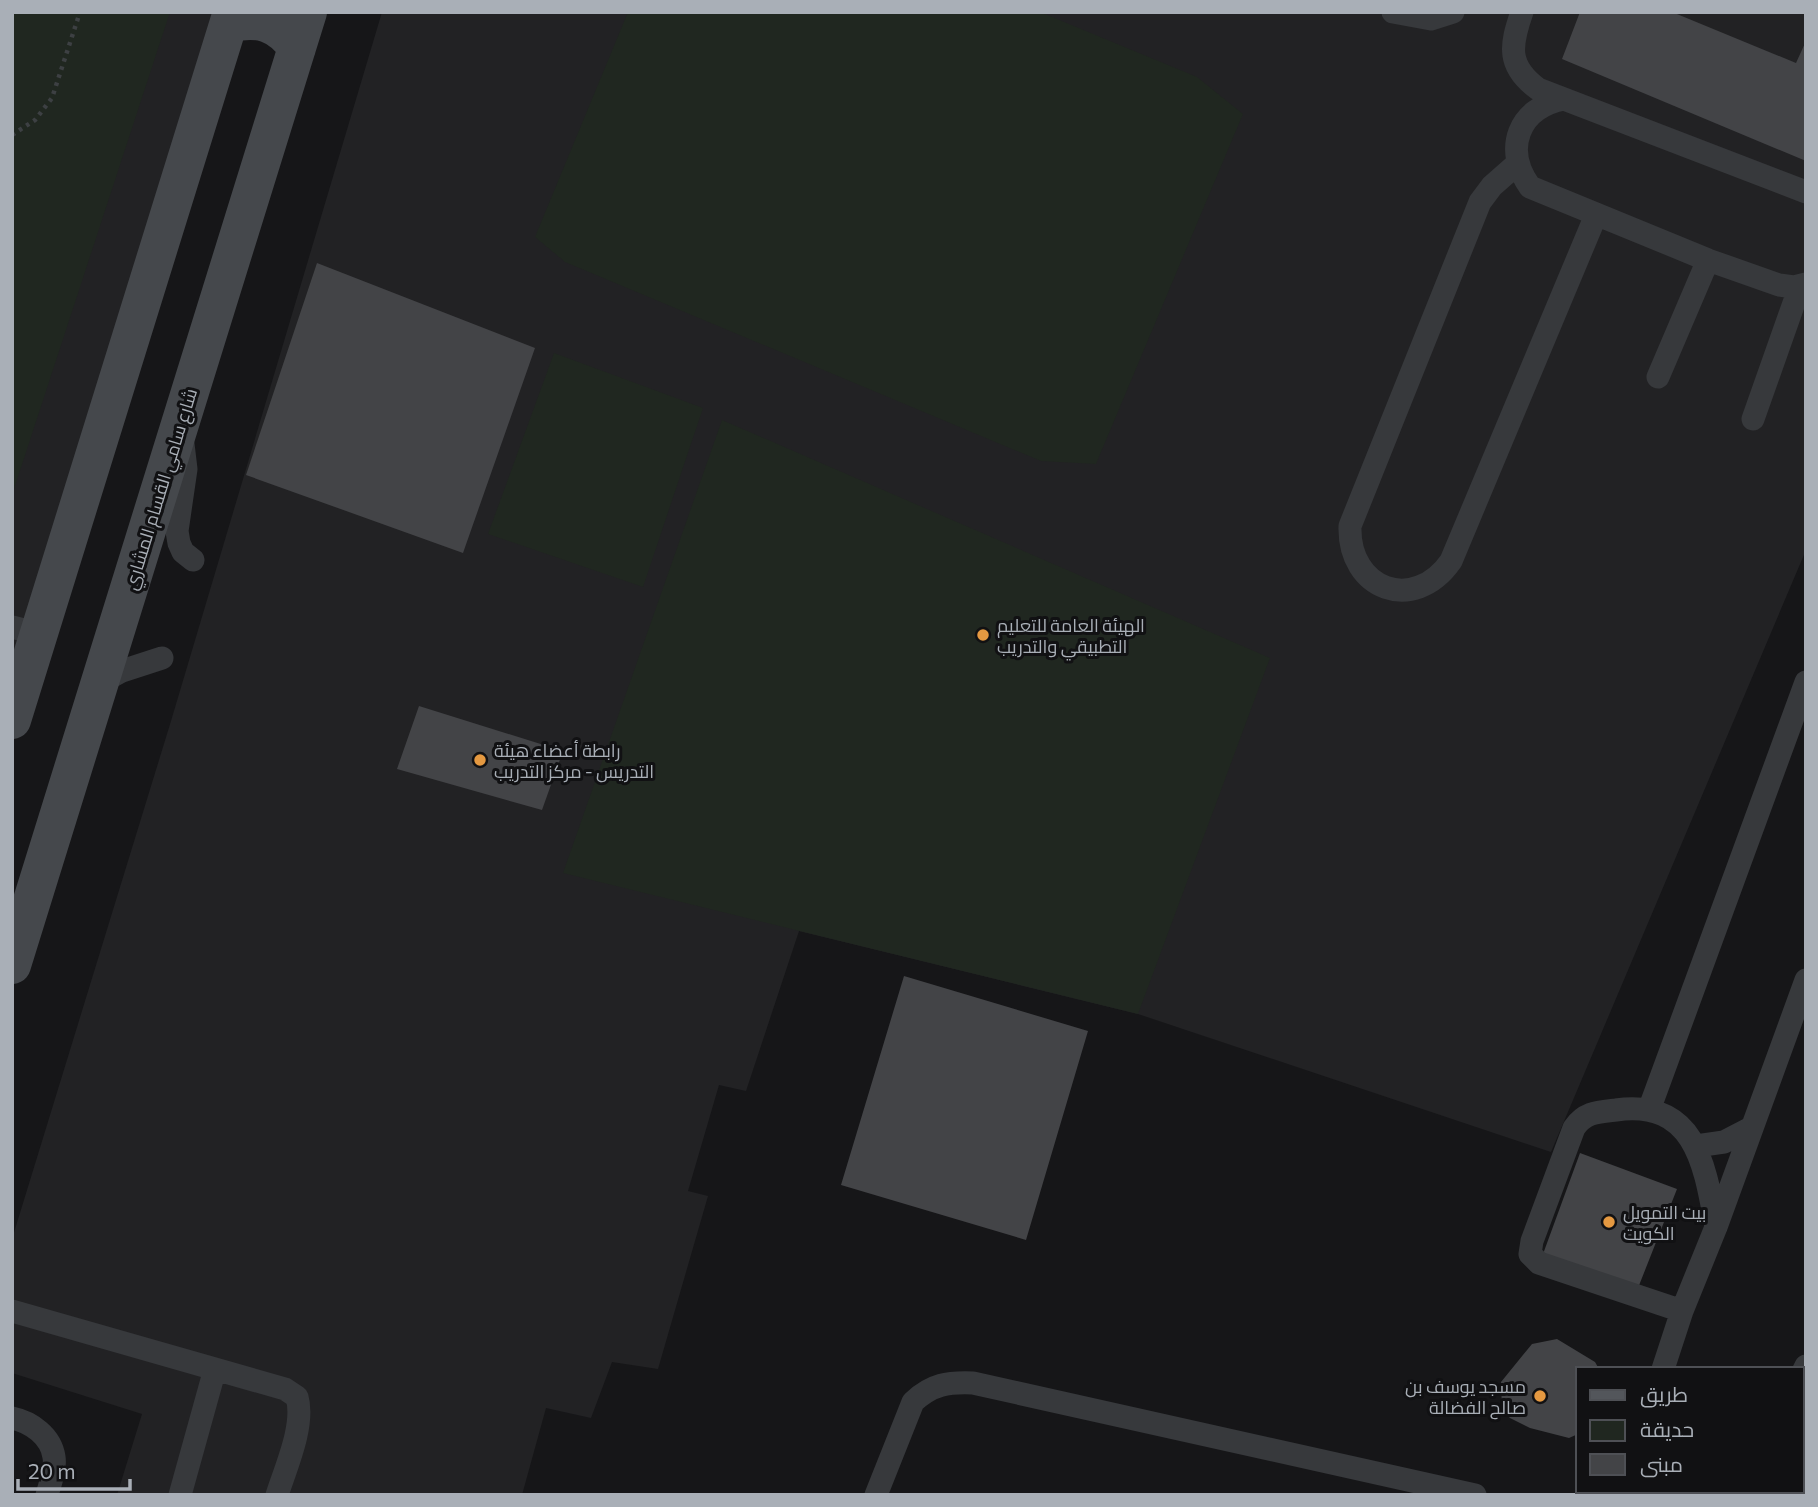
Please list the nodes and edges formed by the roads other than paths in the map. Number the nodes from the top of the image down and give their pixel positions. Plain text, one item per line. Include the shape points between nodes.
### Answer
1 (1393, 12) edge
2 (1453, 12) edge
3 (1522, 12) edge
4 (230, 18) edge
5 (303, 30) edge
6 (1564, 99) junction
7 (1517, 164) junction
8 (1806, 192) edge
9 (1596, 215) junction
10 (1708, 260) junction
11 (1803, 285) edge
12 (1658, 377) dead end
13 (1753, 419) dead end
14 (181, 423) junction
15 (193, 560) dead end
16 (26, 631) edge
17 (162, 658) dead end
18 (1806, 682) edge
19 (100, 683) junction
20 (12, 720) edge
21 (12, 965) edge
22 (1806, 980) edge
23 (1648, 1110) junction
24 (1751, 1128) junction
25 (1696, 1146) junction
26 (1716, 1227) junction
27 (12, 1311) edge
28 (1682, 1311) junction
29 (1664, 1367) edge
30 (215, 1369) junction
31 (12, 1418) edge
32 (47, 1495) edge
33 (180, 1495) edge
34 (277, 1495) edge
35 (876, 1495) edge
36 (1475, 1495) edge

1 - 2 lane via 1431,19
3 - 6 lane via 1513,43 1520,73 1538,89
4 - 5 street via 267,23 288,35
4 - 16 street
5 - 14 street, شارع سامي القسام المشاري
6 - 7 lane via 1529,116 1517,138
6 - 8 lane
7 - 9 lane via 1530,187
7 - 9 lane via 1480,202 1350,526 1353,556 1372,580 1385,587 1416,589 1443,573 1451,561
9 - 10 lane
10 - 11 lane via 1779,285
10 - 12 lane
11 - 13 lane
14 - 15 lane via 186,469 178,543
14 - 19 street, شارع سامي القسام المشاري
16 - 20 street
17 - 19 lane
18 - 23 lane
19 - 21 street, شارع سامي القسام المشاري
22 - 24 lane
23 - 25 lane via 1676,1123
23 - 28 lane via 1633,1107 1593,1112 1580,1119 1530,1255 1539,1263
24 - 25 lane via 1724,1142
24 - 26 lane
25 - 26 lane
26 - 28 lane
27 - 30 lane
28 - 29 lane
30 - 33 lane
30 - 34 lane via 285,1389 297,1397 297,1429
31 - 32 lane via 37,1429 55,1457
35 - 36 lane via 913,1402 924,1391 950,1382 974,1383

